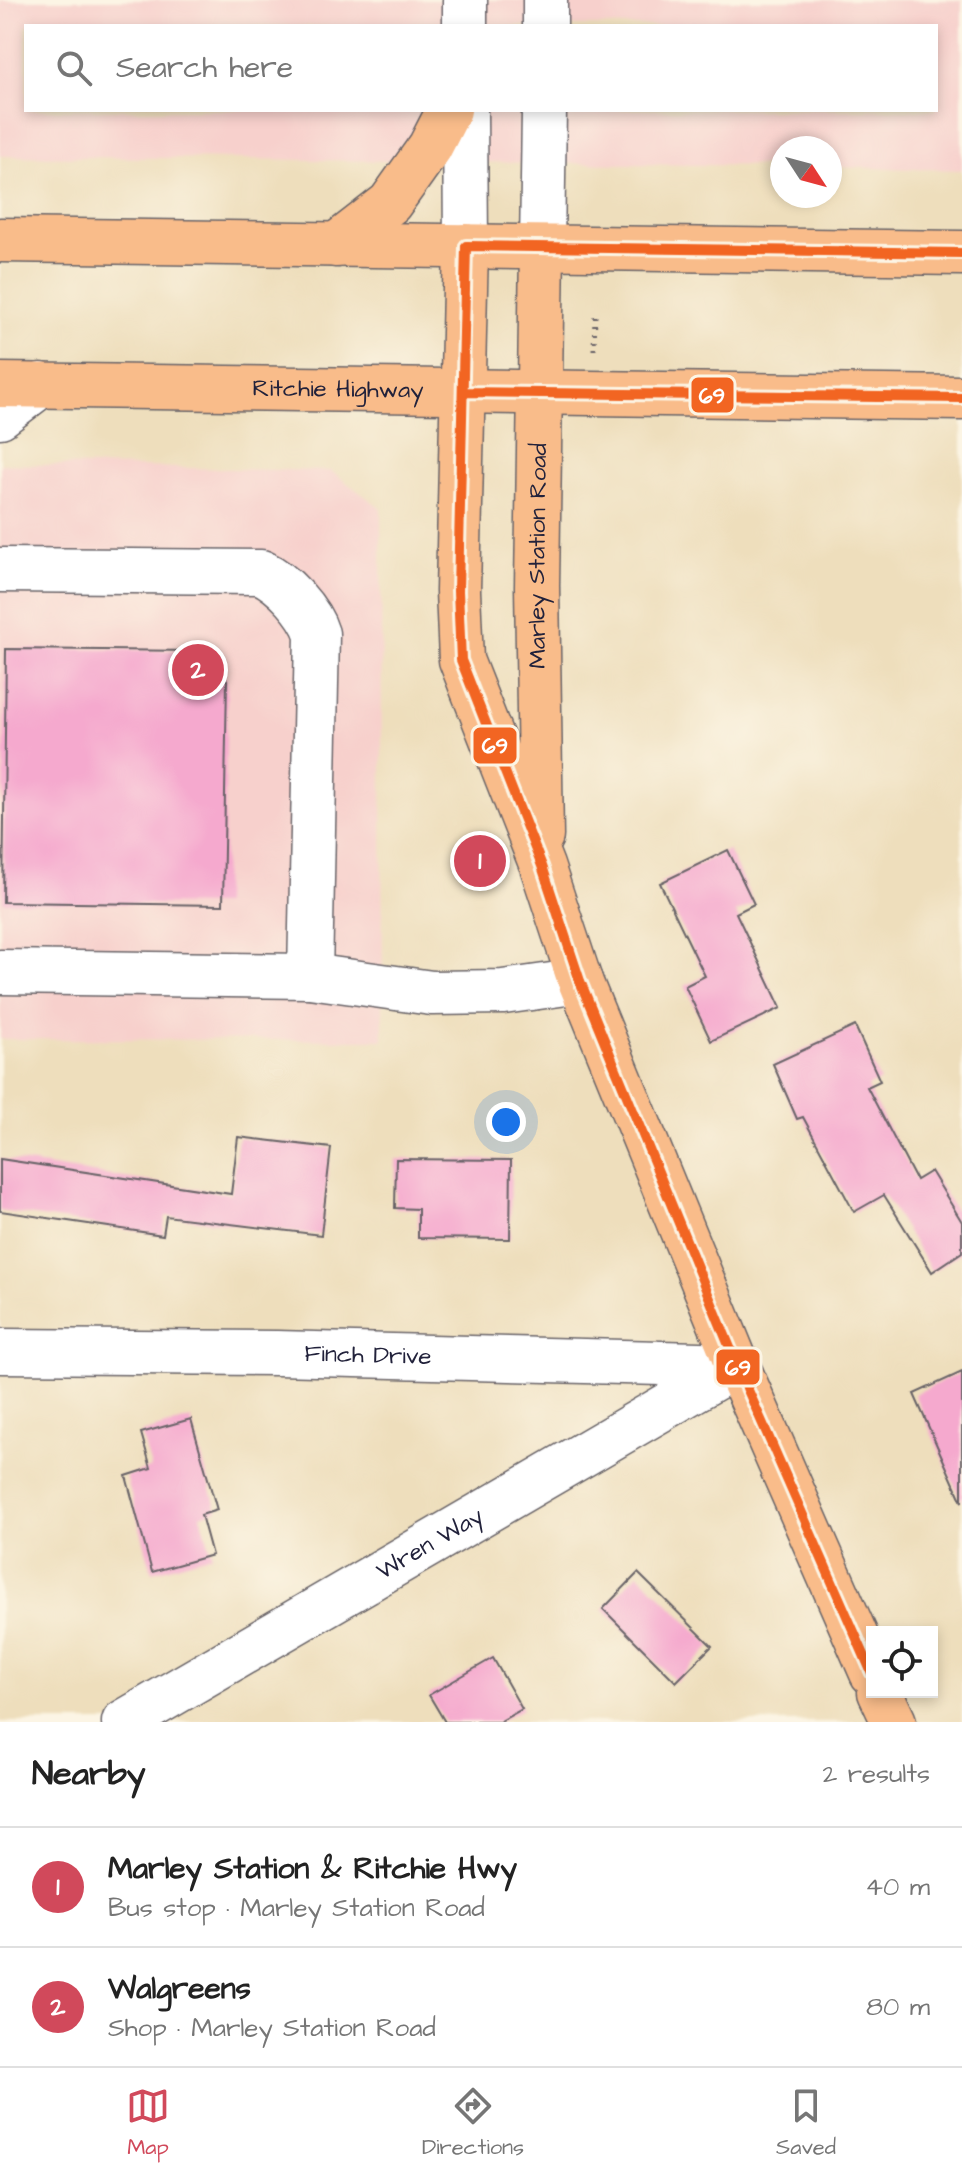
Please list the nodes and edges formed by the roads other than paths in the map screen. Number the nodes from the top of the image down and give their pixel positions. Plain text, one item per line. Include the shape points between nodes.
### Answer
1 (465, 0) edge
2 (545, 0) edge
3 (465, 24) edge
4 (545, 24) edge
5 (448, 112) edge
6 (465, 112) edge
7 (544, 112) edge
8 (0, 240) edge
9 (336, 245) junction
10 (466, 246) junction
11 (542, 248) junction
12 (962, 253) edge
13 (20, 385) edge
14 (463, 392) junction
15 (540, 395) junction
16 (962, 398) edge
17 (0, 416) edge
18 (0, 570) edge
19 (542, 866) junction
20 (0, 972) edge
21 (310, 976) junction
22 (580, 981) junction
23 (0, 1351) edge
24 (737, 1365) junction
25 (866, 1659) edge
26 (883, 1698) edge
27 (124, 1722) edge
28 (894, 1722) edge

1 - 3 street
2 - 4 street
5 - 9 main road via 390,203
6 - 10 street
7 - 11 street
8 - 9 main road
9 - 10 main road
10 - 11 main road
10 - 14 main road, Marley Station Road
11 - 12 main road
11 - 15 main road, Marley Station Road
13 - 14 main road, Ritchie Highway
13 - 17 street
14 - 15 main road, Ritchie Highway
14 - 19 main road, Marley Station Road via 461,660
15 - 16 main road, Ritchie Highway
15 - 19 main road, Marley Station Road via 537,686
18 - 21 street via 261,572 274,578 313,621 317,634
19 - 22 main road, Marley Station Road
20 - 21 street
21 - 22 street via 432,993 503,992
22 - 24 main road, Marley Station Road
23 - 24 street, Finch Drive
24 - 25 main road, Marley Station Road
24 - 27 street, Wren Way
26 - 28 main road

